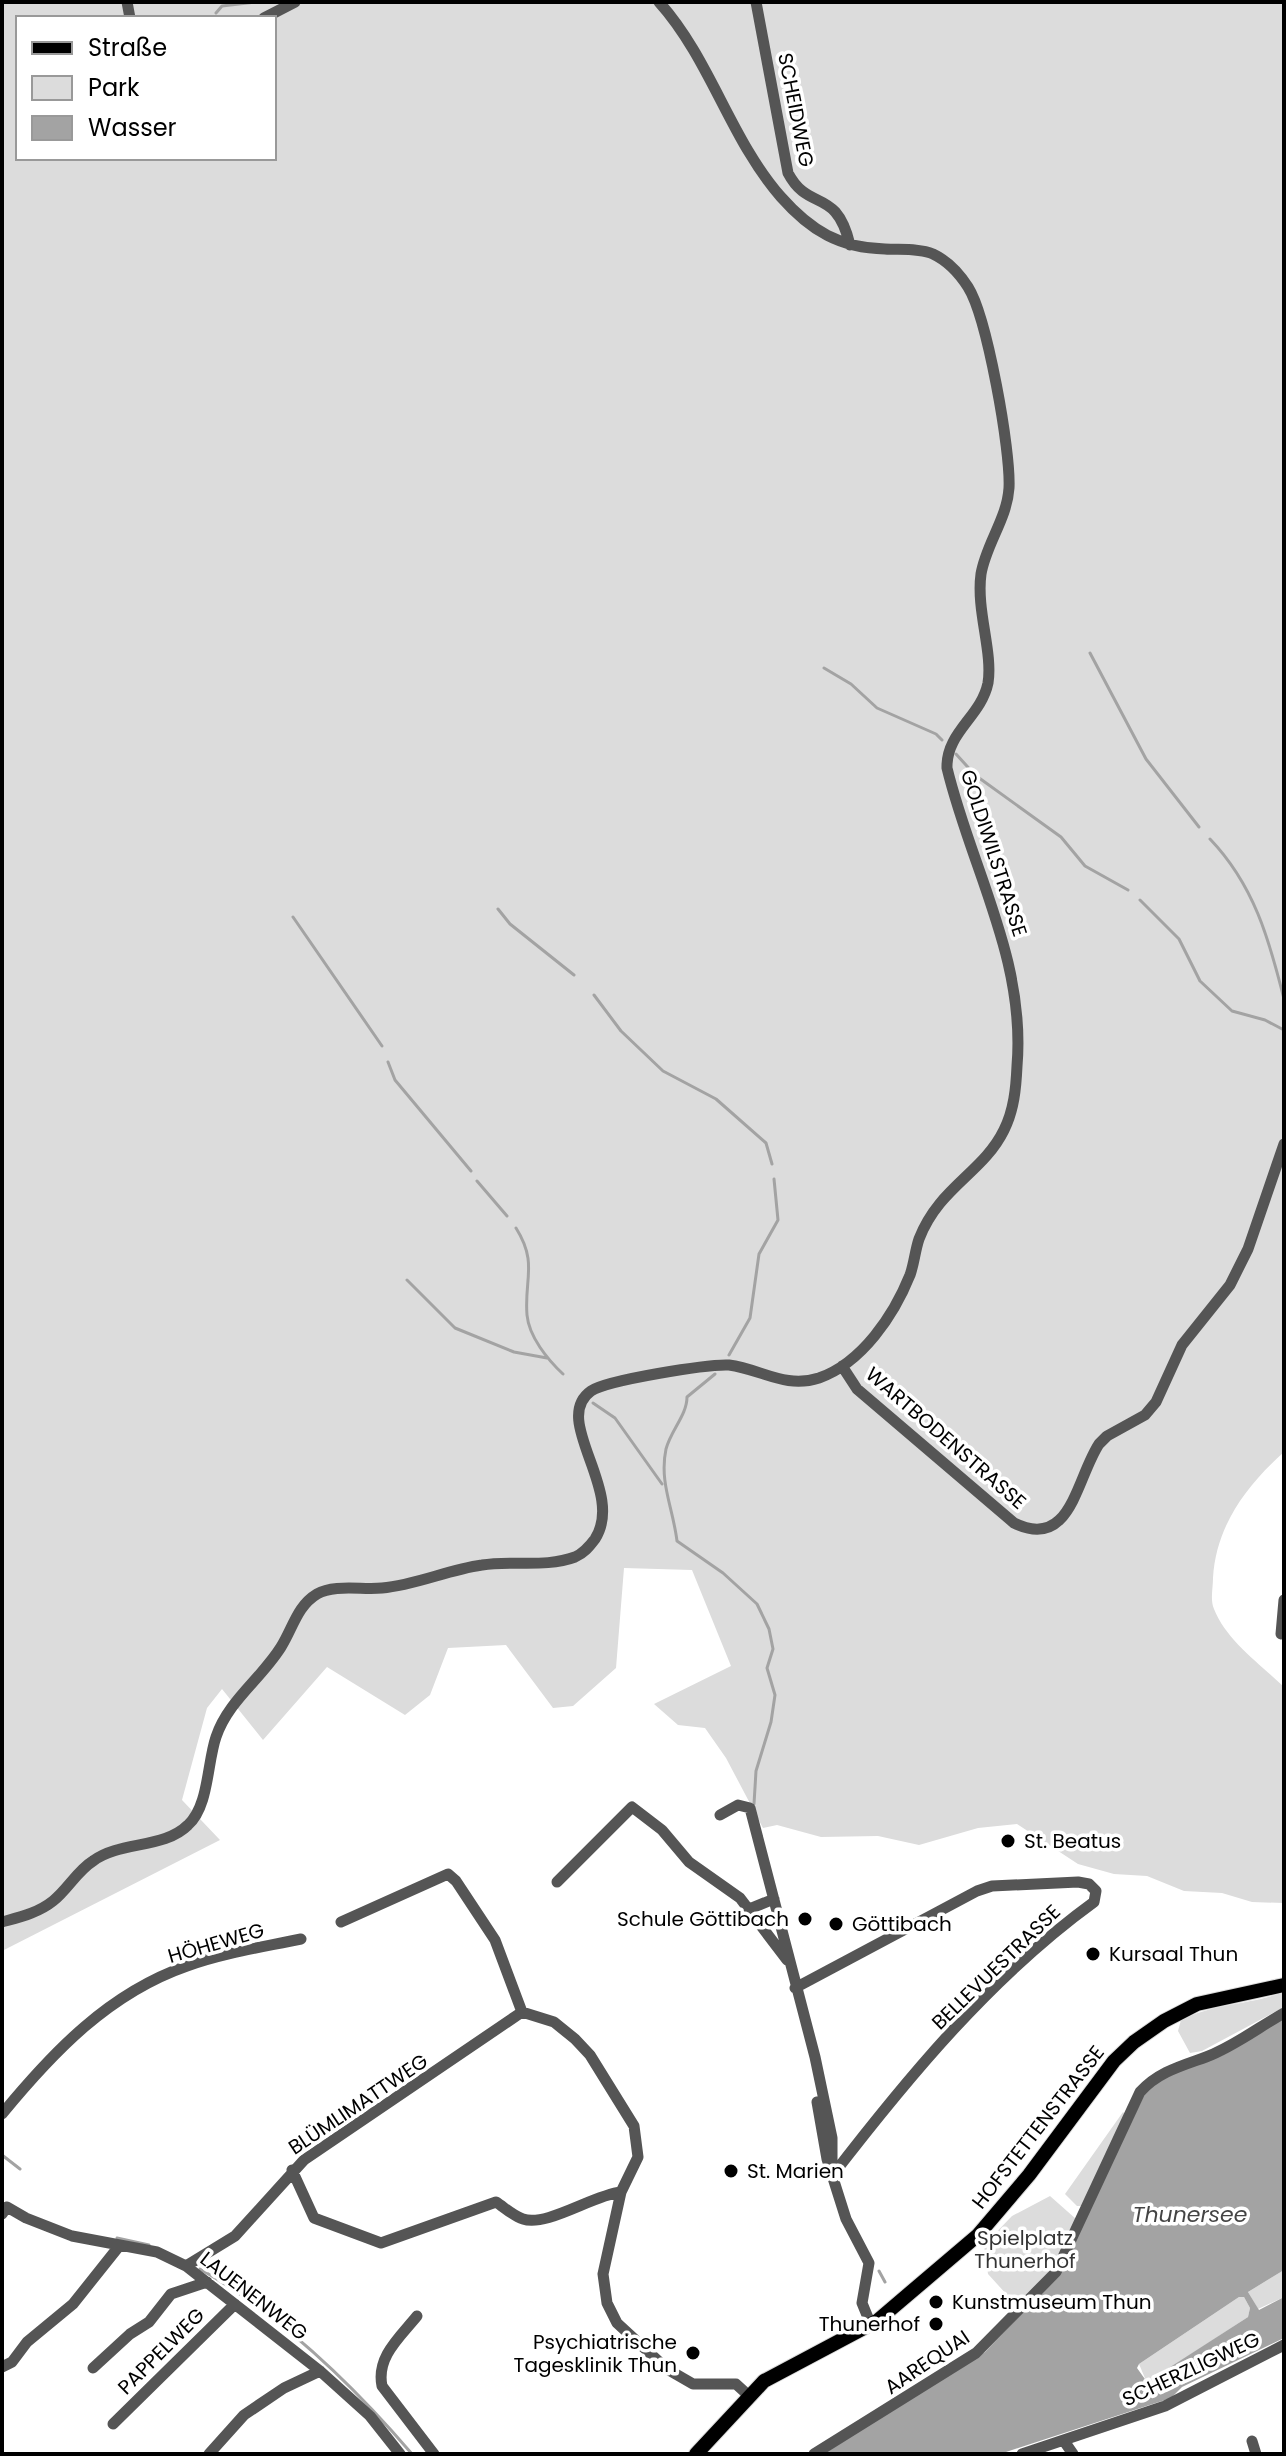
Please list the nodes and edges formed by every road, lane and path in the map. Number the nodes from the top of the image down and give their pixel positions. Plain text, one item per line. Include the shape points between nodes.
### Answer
1 (295, 2) edge
2 (659, 2) edge
3 (756, 2) edge
4 (268, 16) edge
5 (850, 245) junction
6 (1284, 1144) edge
7 (842, 1366) junction
8 (1284, 1600) edge
9 (1281, 1634) dead end
10 (720, 1815) dead end
11 (557, 1882) dead end
12 (774, 1899) junction
13 (749, 1909) junction
14 (2, 1922) edge
15 (341, 1922) dead end
16 (301, 1939) dead end
17 (789, 1962) junction
18 (1284, 1985) edge
19 (795, 1988) junction
20 (522, 2012) junction
21 (1284, 2013) edge
22 (2, 2114) edge
23 (292, 2170) junction
24 (832, 2176) junction
25 (621, 2192) junction
26 (5, 2210) edge
27 (120, 2245) junction
28 (186, 2266) junction
29 (207, 2282) junction
30 (235, 2304) junction
31 (417, 2316) dead end
32 (871, 2325) junction
33 (1284, 2345) edge
34 (7, 2365) edge
35 (93, 2368) dead end
36 (320, 2371) junction
37 (748, 2395) junction
38 (113, 2424) dead end
39 (1064, 2441) junction
40 (1252, 2441) dead end
41 (209, 2454) edge
42 (400, 2454) edge
43 (434, 2454) edge
44 (696, 2454) edge
45 (814, 2454) edge
46 (1022, 2454) edge
47 (1073, 2454) edge
48 (1256, 2454) edge

1 - 4 street
2 - 5 street, GOLDIWILSTRASSE via 692,47 748,153 780,196 812,229
3 - 5 street, SCHEIDWEG via 788,173 795,187 831,204
5 - 7 street, GOLDIWILSTRASSE via 922,251 946,262 970,289 982,329 1009,487 982,573 979,600 988,680 979,707 951,740 947,768 997,915 1020,1038 1012,1110 1003,1133 939,1203 888,1318
6 - 7 street, WARTBODENSTRASSE via 1230,1285 1182,1345 1156,1402 1099,1444 1063,1518 1053,1527 1036,1531 1014,1523 857,1389
7 - 14 street, GOLDIWILSTRASSE via 822,1377 786,1383 723,1365 592,1390 579,1404 578,1418 604,1508 600,1531 588,1550 573,1558 485,1564 423,1582 322,1591 301,1607 262,1677 230,1706 191,1823 173,1835 92,1861 35,1913
8 - 9 street
10 - 12 street via 738,1805 750,1808
11 - 13 street via 632,1807 662,1830 689,1862
12 - 13 street
12 - 17 street
13 - 17 street
15 - 20 street via 448,1874 495,1940
16 - 22 street, HÖHEWEG via 186,1966 120,1998 58,2048
17 - 19 street
18 - 32 main road, HOFSTETTENSTRASSE via 1197,2004 1134,2042 1108,2067 998,2214
19 - 24 street via 832,2138
19 - 24 street, BELLEVUESTRASSE via 992,1886 1078,1882 1096,1891 1094,1902 1044,1941 926,2059
20 - 23 street, BLÜMLIMATTWEG
20 - 25 street via 554,2022 575,2039 630,2115 638,2157
21 - 45 street, AAREQUAI via 1205,2057 1189,2059 1140,2092 1056,2272 976,2353
23 - 25 street via 314,2218 381,2243 496,2202 523,2220 538,2221
23 - 28 street, BLÜMLIMATTWEG via 235,2236
24 - 32 street via 871,2268 862,2303
25 - 37 street via 603,2274 607,2303 617,2323 667,2369 693,2384 736,2384
26 - 27 street, LAUENENWEG via 72,2236
27 - 28 street, LAUENENWEG via 157,2252
27 - 34 street via 73,2304
28 - 29 street, LAUENENWEG
29 - 30 street, LAUENENWEG
29 - 35 street via 171,2294 149,2322
30 - 36 street, LAUENENWEG
30 - 38 street, PAPPELWEG
31 - 43 street via 379,2372 382,2386
32 - 37 main road, HOFSTETTENSTRASSE via 783,2368
33 - 39 street, SCHERZLIGWEG via 1165,2406
36 - 41 street via 244,2415
36 - 42 street, LAUENENWEG via 370,2416
37 - 44 main road, HOFSTETTENSTRASSE
39 - 46 street, SCHERZLIGWEG
39 - 47 street
40 - 48 street

